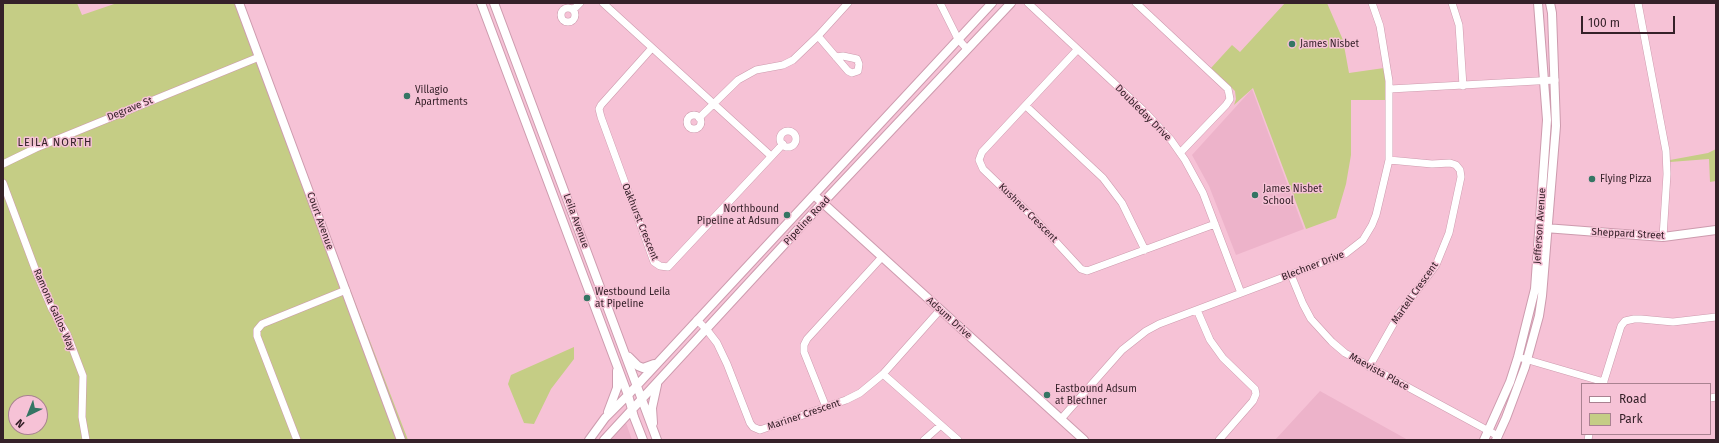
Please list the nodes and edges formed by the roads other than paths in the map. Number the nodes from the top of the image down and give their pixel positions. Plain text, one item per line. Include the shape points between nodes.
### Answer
1 (239, 3) edge
2 (481, 3) edge
3 (494, 3) edge
4 (580, 3) edge
5 (603, 3) edge
6 (848, 3) edge
7 (940, 3) edge
8 (992, 3) edge
9 (1011, 3) edge
10 (1028, 3) edge
11 (1136, 3) edge
12 (1372, 3) edge
13 (1452, 3) edge
14 (1538, 3) edge
15 (1550, 3) edge
16 (1638, 3) edge
17 (573, 10) dead end
18 (818, 36) junction
19 (958, 39) junction
20 (652, 48) junction
21 (967, 49) junction
22 (1077, 50) junction
23 (259, 57) junction
24 (836, 57) dead end
25 (1555, 80) junction
26 (1544, 81) junction
27 (1463, 86) junction
28 (1390, 89) junction
29 (713, 103) junction
30 (1026, 106) junction
31 (699, 118) dead end
32 (783, 144) dead end
33 (1180, 154) junction
34 (771, 156) junction
35 (1389, 160) junction
36 (3, 164) edge
37 (3, 183) edge
38 (814, 195) junction
39 (823, 204) junction
40 (1215, 224) junction
41 (1540, 228) junction
42 (1549, 228) junction
43 (1716, 230) edge
44 (1663, 237) junction
45 (1145, 250) junction
46 (882, 257) junction
47 (1291, 275) junction
48 (346, 290) junction
49 (1241, 293) junction
50 (940, 310) junction
51 (1197, 310) junction
52 (1716, 317) edge
53 (697, 320) junction
54 (707, 330) junction
55 (625, 352) junction
56 (1518, 357) junction
57 (1527, 360) junction
58 (657, 363) junction
59 (617, 365) junction
60 (1369, 367) junction
61 (883, 374) junction
62 (658, 383) junction
63 (1603, 383) edge
64 (637, 385) junction
65 (628, 395) junction
66 (642, 400) junction
67 (826, 407) junction
68 (632, 410) junction
69 (605, 418) junction
70 (1061, 419) junction
71 (941, 425) junction
72 (653, 429) junction
73 (1488, 432) junction
74 (1497, 438) edge
75 (86, 440) edge
76 (297, 440) edge
77 (402, 440) edge
78 (589, 440) edge
79 (604, 440) edge
80 (643, 440) edge
81 (657, 440) edge
82 (924, 440) edge
83 (958, 440) edge
84 (1084, 440) edge
85 (1219, 440) edge
86 (1484, 440) edge

1 - 23 street, Court Avenue
2 - 59 street, Leila Avenue
3 - 55 street, Leila Avenue
4 - 17 street
5 - 20 street
6 - 18 street
7 - 19 street
8 - 19 street, Pipeline Road
9 - 21 street, Pipeline Road
10 - 22 street, Doubleday Drive
11 - 33 street via 1228,89 1230,99 1226,105
12 - 28 street, Blechner Drive via 1380,26
13 - 27 street via 1459,25
14 - 26 street, Jefferson Avenue
15 - 25 street, Jefferson Avenue
16 - 44 street via 1667,160
18 - 24 street
18 - 29 street via 793,60 756,70 738,80
19 - 21 street
19 - 38 street, Pipeline Road
20 - 29 street
20 - 34 street, Oakhurst Crescent via 599,109 600,118 654,262 660,266 668,266
21 - 39 street, Pipeline Road
22 - 30 street, Kushner Crescent
22 - 33 street, Doubleday Drive via 1147,115 1171,140
23 - 36 street, Degrave St via 36,148
23 - 48 street, Court Avenue
25 - 26 street
25 - 42 street, Jefferson Avenue via 1556,126
26 - 27 street
26 - 41 street, Jefferson Avenue via 1547,120
27 - 28 street
28 - 35 street, Blechner Drive
29 - 31 street
29 - 34 street
30 - 45 street via 1103,178 1122,203
30 - 45 street, Kushner Crescent via 982,152 979,160 983,168 1081,269 1093,270
32 - 34 street, Oakhurst Crescent
33 - 40 street, Doubleday Drive via 1203,193
35 - 47 street, Blechner Drive via 1376,215 1363,240 1345,254
35 - 60 street, Martell Crescent via 1450,163 1456,165 1461,176 1449,233 1436,265 1399,314
37 - 75 street, Ramona Gallos Way via 37,274 52,309 67,334 82,376 82,417
38 - 39 street, Adsum Drive
38 - 53 street, Pipeline Road
39 - 46 street, Adsum Drive
39 - 54 street, Pipeline Road
40 - 45 street, Kushner Crescent
40 - 49 street, Doubleday Drive
41 - 42 street, Sheppard Street
41 - 56 street, Jefferson Avenue via 1535,289
42 - 44 street, Sheppard Street
42 - 57 street, Jefferson Avenue via 1539,316
43 - 44 street, Sheppard Street
46 - 50 street, Adsum Drive
46 - 67 street via 804,345 804,352
47 - 49 street, Blechner Drive
47 - 60 street, Maevista Place via 1303,304 1319,329 1345,353
48 - 76 street via 262,324 257,330 257,336
48 - 77 street, Court Avenue
49 - 51 street, Blechner Drive
50 - 61 street, Mariner Crescent
50 - 70 street, Adsum Drive
51 - 70 street, Blechner Drive via 1153,326 1131,342
51 - 85 street via 1210,340 1255,389 1256,394 1253,401
52 - 63 street via 1673,322 1641,318 1625,321 1621,326
53 - 54 street, Mariner Crescent
53 - 58 street, Pipeline Road
54 - 62 street, Pipeline Road
54 - 67 street, Mariner Crescent via 717,342 753,427 760,430 768,428
55 - 58 street via 638,366 649,367
55 - 64 street, Leila Avenue
56 - 57 street
56 - 73 street, Jefferson Avenue
57 - 63 street
57 - 74 street, Jefferson Avenue
58 - 64 street, Pipeline Road
59 - 65 street, Leila Avenue
59 - 69 street via 617,388
60 - 73 street, Maevista Place
61 - 67 street, Mariner Crescent via 860,393
61 - 71 street
62 - 66 street, Pipeline Road
62 - 72 street via 652,408
64 - 65 street, Pipeline Road
64 - 66 street, Leila Avenue
65 - 68 street, Leila Avenue
65 - 69 street, Pipeline Road
66 - 68 street, Pipeline Road
66 - 72 street, Leila Avenue
68 - 79 street, Pipeline Road
68 - 80 street, Leila Avenue
69 - 78 street, Pipeline Road
70 - 84 street, Adsum Drive
71 - 82 street
71 - 83 street
72 - 81 street, Leila Avenue
73 - 74 street, Maevista Place
73 - 86 street, Jefferson Avenue

